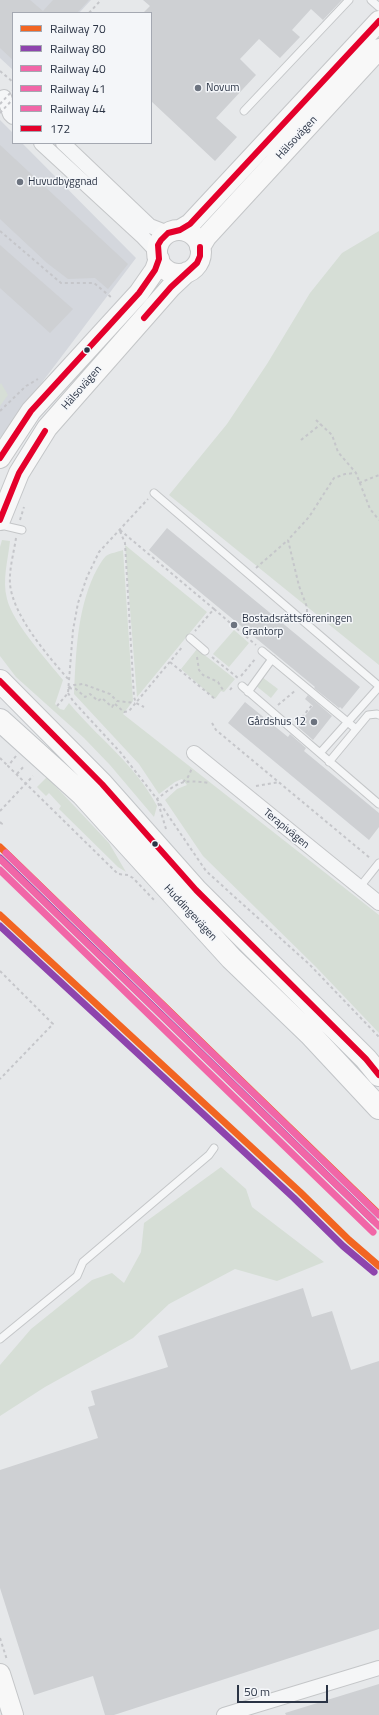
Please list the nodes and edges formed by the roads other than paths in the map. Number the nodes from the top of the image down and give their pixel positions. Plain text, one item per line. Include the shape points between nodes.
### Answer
1 (349, 0) edge
2 (371, 0) edge
3 (379, 7) edge
4 (379, 21) edge
5 (379, 48) edge
6 (7, 97) edge
7 (244, 111) dead end
8 (12, 116) edge
9 (42, 144) edge
10 (63, 144) edge
11 (174, 231) junction
12 (200, 247) junction
13 (158, 256) junction
14 (187, 272) junction
15 (0, 458) edge
16 (154, 493) road end
17 (0, 520) edge
18 (0, 525) edge
19 (22, 530) dead end
20 (193, 640) road end
21 (205, 651) road end
22 (262, 651) road end
23 (272, 660) junction
24 (0, 671) edge
25 (242, 686) dead end
26 (379, 686) edge
27 (6, 687) edge
28 (248, 692) junction
29 (360, 708) junction
30 (368, 715) junction
31 (379, 715) edge
32 (0, 720) edge
33 (347, 721) junction
34 (356, 729) junction
35 (320, 753) junction
36 (194, 754) road end
37 (330, 762) junction
38 (379, 804) edge
39 (378, 864) edge
40 (359, 888) junction
41 (379, 903) edge
42 (379, 1076) edge
43 (379, 1108) edge
44 (214, 1148) dead end
45 (0, 1339) edge
46 (379, 1668) edge
47 (0, 1674) edge
48 (13, 1715) edge
49 (224, 1715) edge

1 - 7 lane
2 - 3 lane
4 - 11 street, Hälsovägen via 190,224
5 - 12 street, Hälsovägen via 206,237
6 - 8 street
9 - 13 street via 142,236
10 - 11 street via 150,226
11 - 12 street via 186,231 195,237
11 - 13 street via 161,240
12 - 14 street via 199,260
13 - 14 street via 163,266 170,271
13 - 15 street, Hälsovägen via 155,270 139,292 31,411
14 - 17 street, Hälsovägen via 48,428 19,473
16 - 26 lane
18 - 19 lane
20 - 21 lane
22 - 23 lane
23 - 28 lane
23 - 33 lane
24 - 27 street
25 - 28 lane
26 - 29 lane
27 - 42 main road, Huddingevägen via 102,784 196,890 366,1059
28 - 35 lane
29 - 30 lane
29 - 33 lane
30 - 31 lane
30 - 34 lane
32 - 43 main road, Huddingevägen via 82,794 231,958 310,1034
33 - 34 lane
33 - 35 lane
34 - 37 lane
35 - 37 lane
36 - 40 street, Terapivägen
37 - 38 lane
39 - 40 lane
40 - 41 street, Terapivägen
44 - 45 lane via 83,1262 77,1276
46 - 49 street
47 - 48 street

